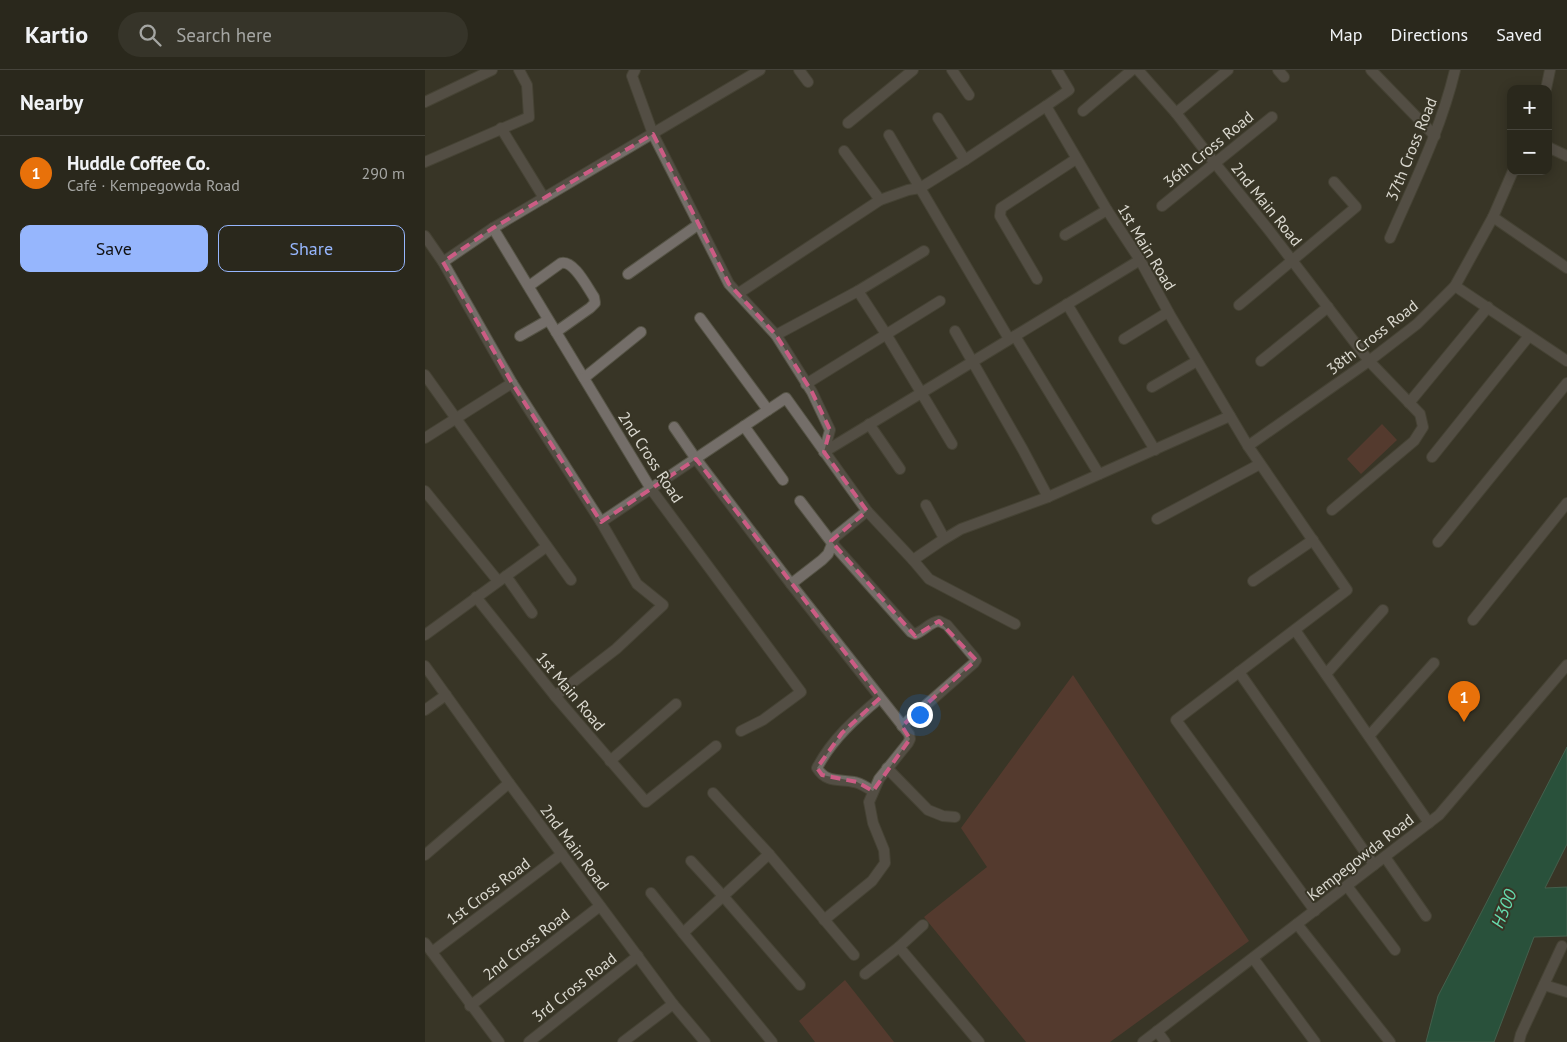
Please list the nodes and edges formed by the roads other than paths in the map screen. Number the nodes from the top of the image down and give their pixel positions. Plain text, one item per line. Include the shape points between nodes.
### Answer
1 (492, 70) edge
2 (519, 70) edge
3 (635, 70) edge
4 (760, 70) edge
5 (799, 70) edge
6 (913, 70) edge
7 (952, 70) edge
8 (1057, 70) edge
9 (1132, 70) edge
10 (1138, 70) edge
11 (1228, 70) edge
12 (1371, 70) edge
13 (1455, 70) edge
14 (1550, 70) edge
15 (808, 82) dead end
16 (1546, 85) edge
17 (969, 95) dead end
18 (425, 102) edge
19 (1046, 106) junction
20 (1083, 111) dead end
21 (1176, 113) junction
22 (1272, 117) dead end
23 (938, 118) dead end
24 (848, 123) dead end
25 (501, 128) junction
26 (653, 134) junction
27 (889, 135) dead end
28 (1435, 136) junction
29 (1552, 149) edge
30 (844, 151) dead end
31 (1567, 156) edge
32 (1077, 158) junction
33 (965, 160) junction
34 (425, 162) edge
35 (1214, 162) junction
36 (1511, 175) edge
37 (1334, 182) dead end
38 (920, 188) junction
39 (544, 198) junction
40 (880, 200) junction
41 (1162, 206) dead end
42 (1107, 210) junction
43 (1493, 217) junction
44 (699, 224) junction
45 (493, 228) junction
46 (1065, 235) dead end
47 (425, 236) edge
48 (1390, 238) dead end
49 (924, 251) dead end
50 (1140, 260) junction
51 (1292, 260) junction
52 (443, 262) junction
53 (1567, 268) edge
54 (628, 274) dead end
55 (1037, 279) dead end
56 (529, 286) junction
57 (1455, 286) junction
58 (858, 291) junction
59 (739, 293) junction
60 (940, 302) dead end
61 (1067, 304) junction
62 (1239, 305) dead end
63 (1328, 307) junction
64 (1488, 307) junction
65 (1169, 312) junction
66 (700, 318) dead end
67 (548, 320) junction
68 (955, 331) dead end
69 (556, 332) junction
70 (641, 332) dead end
71 (886, 334) junction
72 (775, 335) junction
73 (520, 336) dead end
74 (1529, 336) junction
75 (1012, 337) junction
76 (1124, 339) dead end
77 (1197, 361) junction
78 (1261, 361) dead end
79 (1369, 361) junction
80 (1567, 361) edge
81 (972, 362) junction
82 (425, 375) edge
83 (584, 378) junction
84 (512, 383) junction
85 (1567, 383) edge
86 (805, 384) junction
87 (1152, 388) dead end
88 (921, 393) junction
89 (1409, 403) junction
90 (768, 410) junction
91 (1230, 416) junction
92 (455, 418) junction
93 (869, 424) junction
94 (745, 426) junction
95 (674, 427) dead end
96 (425, 438) edge
97 (952, 444) dead end
98 (1248, 446) junction
99 (1155, 450) junction
100 (824, 452) junction
101 (1432, 457) dead end
102 (696, 459) junction
103 (1260, 464) junction
104 (900, 470) dead end
105 (1099, 474) junction
106 (783, 480) dead end
107 (651, 489) junction
108 (425, 491) edge
109 (1048, 497) junction
110 (800, 501) dead end
111 (1567, 503) edge
112 (925, 505) dead end
113 (1332, 510) dead end
114 (867, 511) junction
115 (1157, 518) dead end
116 (601, 522) junction
117 (944, 538) junction
118 (1313, 540) junction
119 (1438, 542) dead end
120 (832, 543) junction
121 (546, 548) junction
122 (913, 560) junction
123 (502, 579) junction
124 (571, 580) dead end
125 (1253, 581) dead end
126 (791, 584) junction
127 (477, 597) junction
128 (1383, 610) dead end
129 (532, 614) dead end
130 (1473, 620) dead end
131 (1015, 624) dead end
132 (1295, 630) junction
133 (425, 636) edge
134 (1434, 663) dead end
135 (1567, 665) edge
136 (425, 666) edge
137 (1239, 672) junction
138 (1325, 674) junction
139 (446, 695) junction
140 (555, 696) junction
141 (880, 698) junction
142 (676, 704) dead end
143 (425, 710) edge
144 (902, 726) junction
145 (741, 731) dead end
146 (1369, 736) junction
147 (716, 746) dead end
148 (610, 761) junction
149 (887, 768) junction
150 (509, 783) junction
151 (873, 791) junction
152 (713, 793) dead end
153 (955, 817) dead end
154 (1429, 822) junction
155 (562, 854) junction
156 (769, 854) junction
157 (425, 855) edge
158 (1385, 857) junction
159 (691, 862) dead end
160 (1374, 865) junction
161 (1347, 886) junction
162 (651, 893) dead end
163 (723, 896) junction
164 (600, 906) junction
165 (1315, 911) junction
166 (1427, 916) dead end
167 (824, 920) junction
168 (1297, 924) junction
169 (923, 925) dead end
170 (683, 933) junction
171 (425, 943) edge
172 (1562, 946) dead end
173 (899, 947) junction
174 (1395, 950) dead end
175 (432, 952) junction
176 (854, 955) dead end
177 (638, 956) junction
178 (1253, 958) junction
179 (865, 974) dead end
180 (800, 985) dead end
181 (1544, 985) junction
182 (1567, 992) edge
183 (673, 1004) junction
184 (471, 1006) junction
185 (1157, 1031) junction
186 (499, 1042) edge
187 (529, 1042) edge
188 (623, 1042) edge
189 (705, 1042) edge
190 (772, 1042) edge
191 (979, 1042) edge
192 (1143, 1042) edge
193 (1165, 1042) edge
194 (1315, 1042) edge
195 (1389, 1042) edge
196 (1519, 1042) edge

1 - 18 street
2 - 25 street via 527,85 529,117
3 - 26 street via 632,76
4 - 26 street
5 - 15 street
6 - 24 street
7 - 17 street
8 - 19 street via 1069,90
9 - 20 street
10 - 21 street, 2nd Main Road
11 - 21 street
12 - 28 street
13 - 28 street, 37th Cross Road
14 - 16 street
19 - 32 street, 1st Main Road
19 - 33 street
21 - 35 street, 2nd Main Road
22 - 35 street, 36th Cross Road
23 - 33 street
25 - 34 street
25 - 39 street
26 - 39 street
26 - 44 street
27 - 38 street
28 - 48 street, 37th Cross Road
29 - 31 street
30 - 40 street
32 - 42 street, 1st Main Road
32 - 55 street via 1001,208 1000,216
33 - 38 street
35 - 41 street, 36th Cross Road
35 - 51 street, 2nd Main Road
36 - 43 street, 38th Cross Road
37 - 51 street via 1356,208
38 - 40 street
38 - 75 street
39 - 45 street
40 - 59 street
42 - 46 street
42 - 50 street, 1st Main Road
43 - 53 street
43 - 57 street, 38th Cross Road
44 - 54 street
44 - 59 street via 729,284
45 - 52 street
45 - 56 street, 2nd Cross Road
47 - 52 street
49 - 58 street
50 - 61 street
50 - 65 street, 1st Main Road
51 - 62 street
51 - 63 street, 2nd Main Road
52 - 84 street
56 - 67 street, 2nd Cross Road
56 - 69 street via 566,262 572,265 593,297 595,303 590,308
57 - 64 street
57 - 79 street, 38th Cross Road via 1417,324
58 - 71 street
58 - 72 street
59 - 72 street
60 - 71 street
61 - 75 street
61 - 99 street
63 - 78 street
63 - 79 street, 2nd Main Road
64 - 74 street
64 - 89 street
65 - 76 street
65 - 77 street, 1st Main Road
66 - 90 street
67 - 69 street, 2nd Cross Road
67 - 73 street
68 - 81 street
69 - 83 street, 2nd Cross Road
70 - 83 street
71 - 86 street
71 - 88 street
72 - 86 street
74 - 80 street
74 - 101 street
75 - 81 street
75 - 105 street
77 - 87 street
77 - 91 street, 1st Main Road
79 - 89 street, 2nd Main Road
79 - 98 street, 38th Cross Road
81 - 88 street
81 - 109 street
82 - 92 street
83 - 107 street, 2nd Cross Road
84 - 92 street
84 - 116 street
85 - 119 street
86 - 100 street via 830,430
88 - 93 street
88 - 97 street
89 - 113 street, 2nd Main Road via 1420,414 1423,427 1414,441
90 - 94 street
90 - 100 street via 786,398
91 - 98 street, 1st Main Road
91 - 99 street
92 - 96 street
92 - 121 street
93 - 100 street
93 - 104 street
94 - 102 street
94 - 106 street
95 - 102 street
98 - 103 street, 1st Main Road
99 - 105 street
100 - 114 street
102 - 107 street
102 - 126 street
103 - 115 street
103 - 118 street, 1st Main Road
105 - 109 street
107 - 116 street
107 - 145 street, 2nd Cross Road via 801,692 763,720
108 - 123 street
109 - 117 street
110 - 120 street
111 - 130 street
112 - 117 street
114 - 120 street
114 - 122 street
116 - 140 street via 637,584 663,605 616,649
117 - 122 street
118 - 125 street
118 - 132 street, 1st Main Road via 1347,590
120 - 126 street via 828,554
120 - 144 street via 911,632 919,633 939,621 947,625 976,660
121 - 123 street
121 - 124 street
122 - 131 street via 929,579
123 - 127 street
123 - 129 street
126 - 141 street
127 - 133 street
127 - 140 street, 1st Main Road
128 - 138 street
132 - 137 street
132 - 138 street
134 - 146 street
135 - 154 street, Kempegowda Road via 1439,815
136 - 139 street, 2nd Main Road
137 - 160 street
137 - 165 street via 1175,720
138 - 146 street
139 - 143 street
139 - 150 street, 2nd Main Road
140 - 148 street, 1st Main Road
141 - 144 street
141 - 151 street via 842,733 825,752 817,768 822,775 857,782
142 - 148 street
144 - 149 street via 910,739
146 - 154 street
147 - 148 street, 1st Main Road via 646,802
149 - 151 street
149 - 153 street via 927,810
150 - 155 street, 2nd Main Road
150 - 157 street
151 - 167 street via 870,809 885,850 885,863 872,881
152 - 156 street
154 - 158 street, Kempegowda Road
155 - 164 street, 2nd Main Road
155 - 175 street, 1st Cross Road
156 - 163 street
156 - 167 street
158 - 160 street, Kempegowda Road
158 - 166 street
159 - 163 street
160 - 161 street, Kempegowda Road
161 - 165 street, Kempegowda Road
161 - 174 street
162 - 170 street
163 - 170 street
163 - 180 street
164 - 177 street, 2nd Main Road
164 - 184 street, 2nd Cross Road
165 - 168 street, Kempegowda Road
167 - 176 street
168 - 178 street, Kempegowda Road
168 - 195 street
169 - 173 street
170 - 190 street
171 - 175 street
172 - 181 street
173 - 179 street
173 - 191 street
175 - 184 street
177 - 183 street, 2nd Main Road
177 - 187 street, 3rd Cross Road
178 - 185 street, Kempegowda Road
178 - 194 street
181 - 182 street
181 - 196 street
183 - 188 street
183 - 189 street, 2nd Main Road
184 - 186 street
185 - 192 street, Kempegowda Road
185 - 193 street

